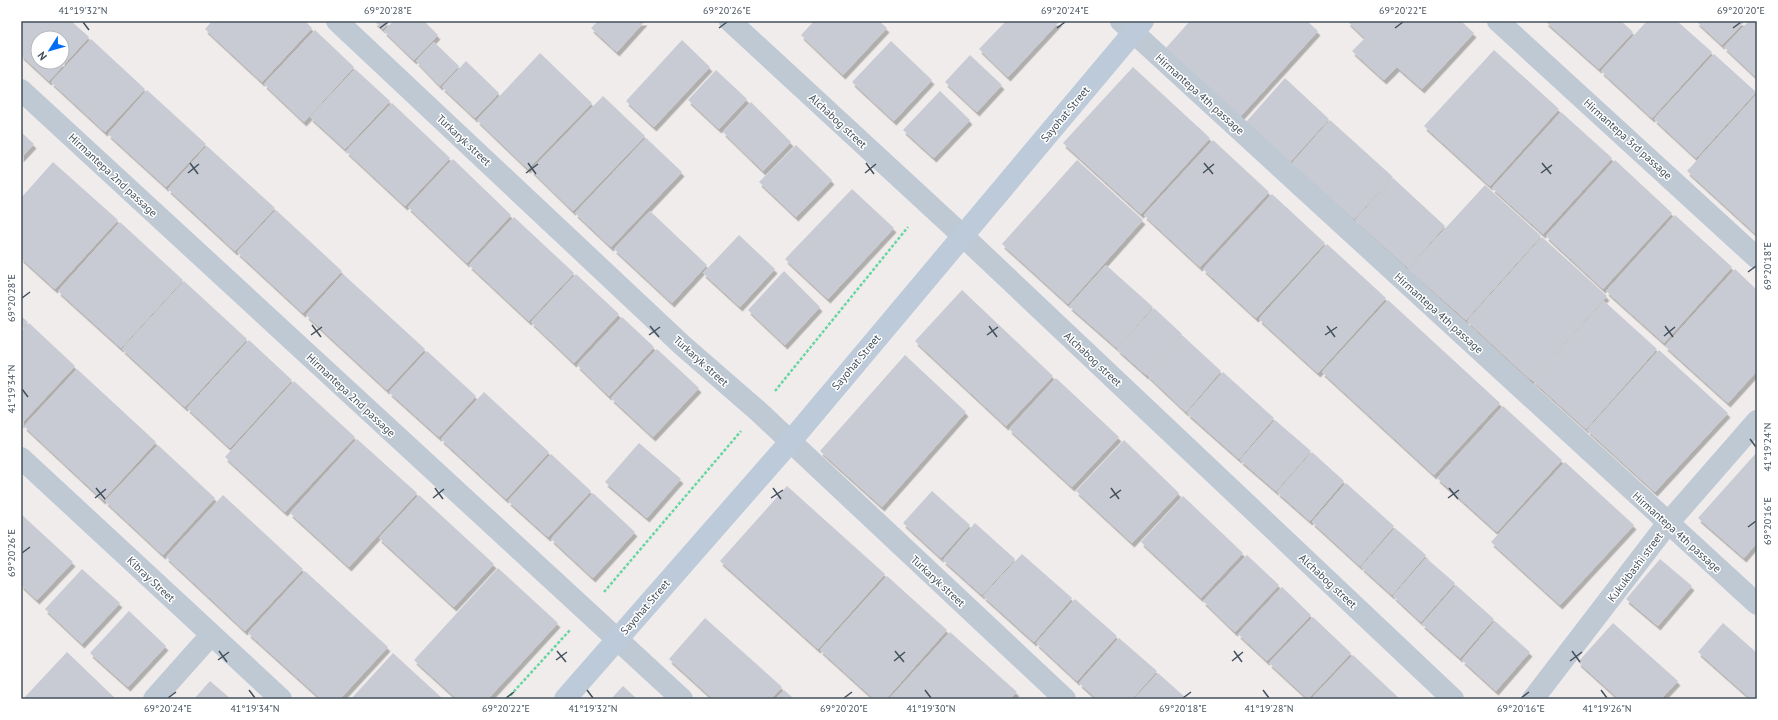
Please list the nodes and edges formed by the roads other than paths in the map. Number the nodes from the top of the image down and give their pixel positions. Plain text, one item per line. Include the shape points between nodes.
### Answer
1 (337, 21) edge
2 (730, 21) edge
3 (1498, 21) edge
4 (1132, 25) edge
5 (21, 90) edge
6 (962, 235) junction
7 (1757, 258) edge
8 (1757, 421) edge
9 (790, 442) junction
10 (21, 458) edge
11 (1668, 523) junction
12 (1757, 604) edge
13 (211, 635) junction
14 (616, 640) junction
15 (154, 699) edge
16 (281, 699) edge
17 (565, 699) edge
18 (682, 699) edge
19 (1065, 699) edge
20 (1453, 699) edge
21 (1533, 699) edge

1 - 9 street, Turkaryk street via 682,345
2 - 6 street, Alchabog street
3 - 7 street, Hirmantepa 3rd passage
4 - 6 street, Sayohat Street
4 - 11 street, Hirmantepa 4th passage
5 - 14 street, Hirmantepa 2nd passage
6 - 9 street, Sayohat Street
6 - 20 street, Alchabog street
8 - 11 street, Kukukbashi street
9 - 14 street, Sayohat Street
9 - 19 street, Turkaryk street
10 - 13 street, Kibray Street
11 - 12 street, Hirmantepa 4th passage
11 - 21 street, Kukukbashi street
13 - 15 street
13 - 16 street, Kibray Street
14 - 17 street, Sayohat Street
14 - 18 street, Hirmantepa 2nd passage

